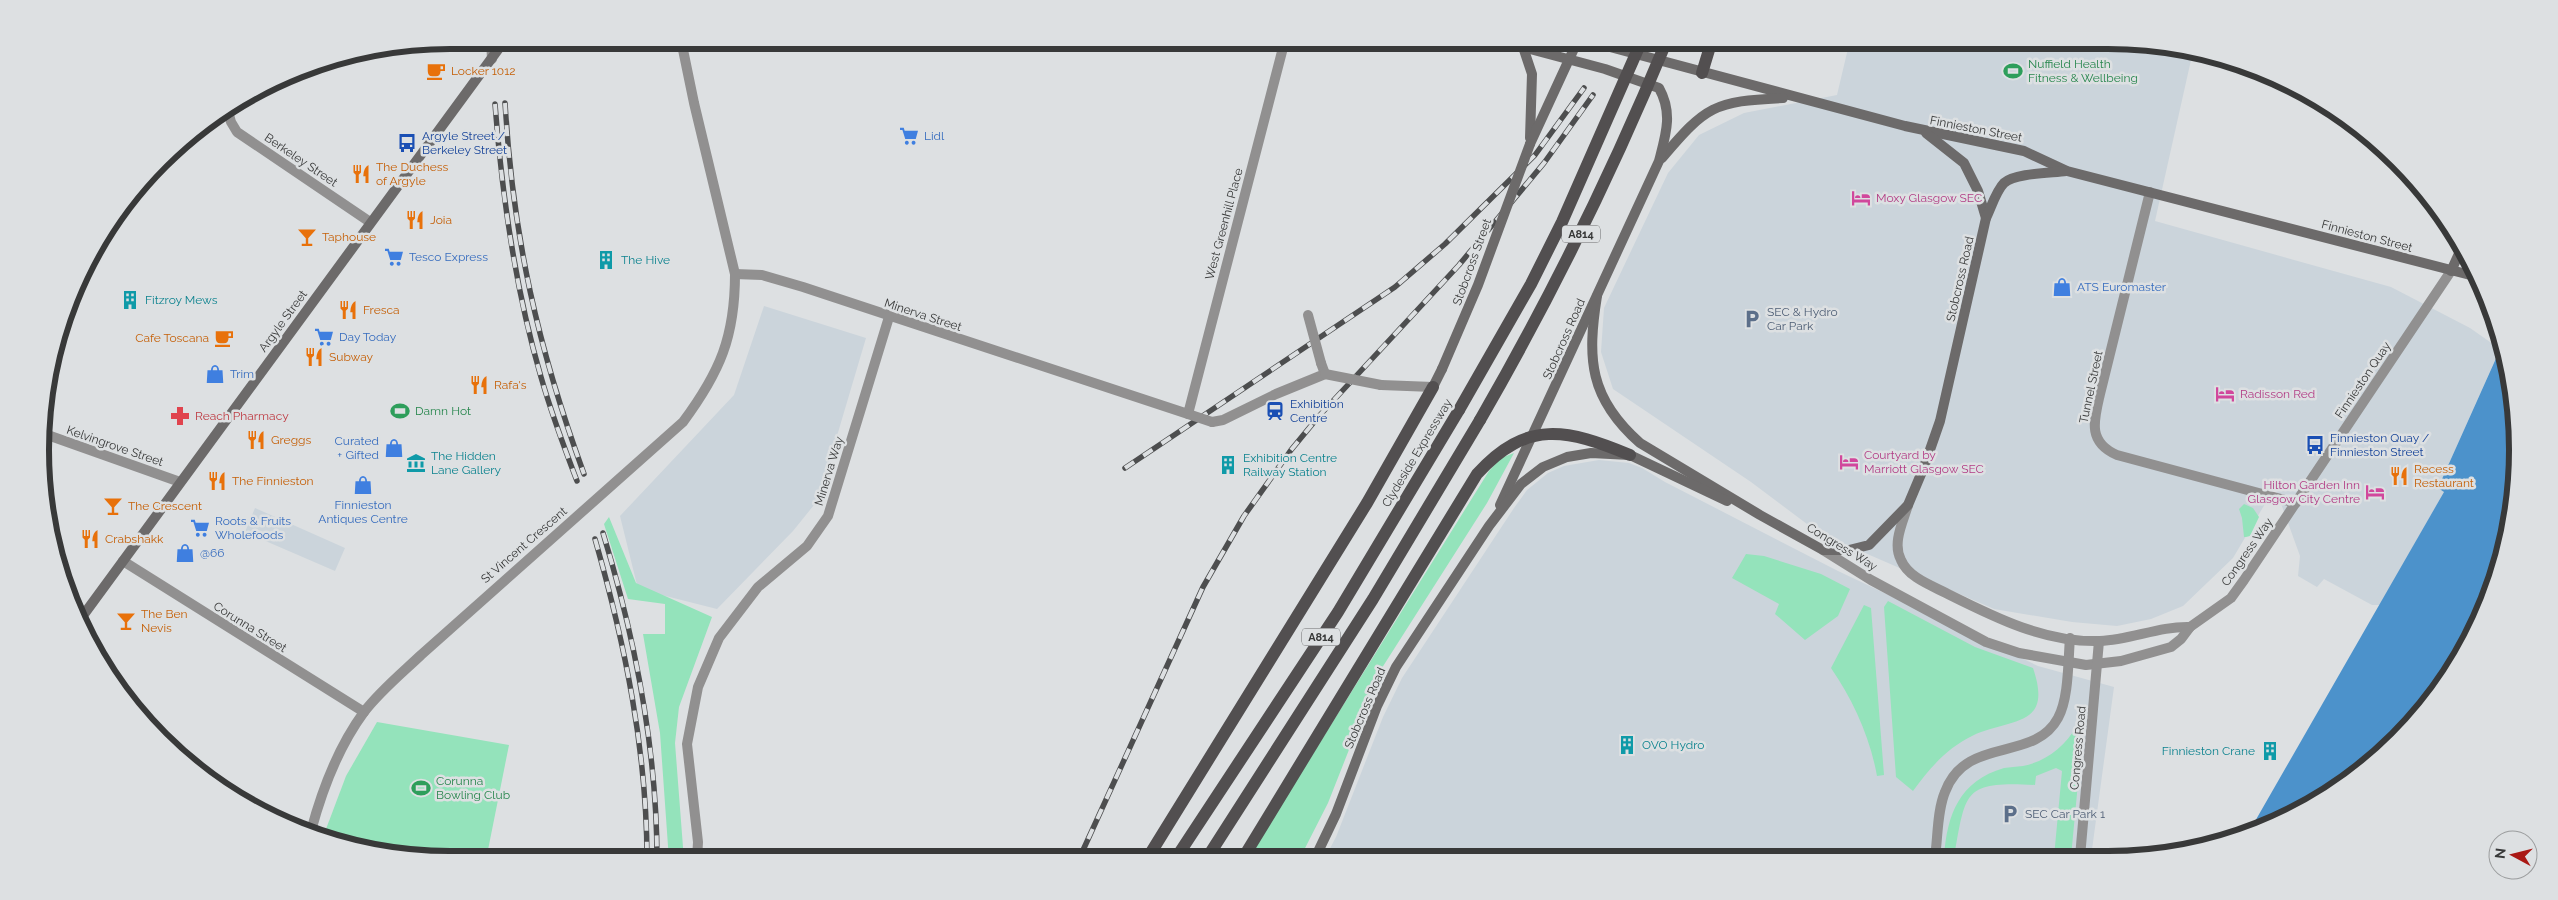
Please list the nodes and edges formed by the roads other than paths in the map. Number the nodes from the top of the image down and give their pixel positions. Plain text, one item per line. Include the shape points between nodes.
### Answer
1 (491, 49) edge
2 (499, 49) edge
3 (683, 49) edge
4 (1283, 49) edge
5 (1524, 49) edge
6 (1530, 49) edge
7 (1574, 49) edge
8 (1615, 49) edge
9 (1638, 49) edge
10 (1663, 49) edge
11 (1709, 49) edge
12 (492, 59) junction
13 (1568, 60) junction
14 (1702, 74) junction
15 (1794, 98) junction
16 (229, 115) edge
17 (1924, 131) junction
18 (1530, 144) junction
19 (1660, 161) junction
20 (2067, 171) junction
21 (2150, 192) junction
22 (1986, 218) junction
23 (370, 222) junction
24 (2458, 255) edge
25 (2451, 271) junction
26 (736, 274) junction
27 (2469, 275) edge
28 (1597, 296) junction
29 (1307, 313) dead end
30 (889, 318) junction
31 (1325, 374) junction
32 (1433, 388) junction
33 (1188, 414) junction
34 (50, 436) edge
35 (1534, 436) junction
36 (1630, 455) junction
37 (180, 482) junction
38 (2296, 503) junction
39 (1908, 505) junction
40 (1760, 515) junction
41 (1489, 526) junction
42 (1823, 550) junction
43 (122, 561) junction
44 (84, 614) edge
45 (2190, 627) junction
46 (2070, 638) junction
47 (2099, 641) junction
48 (2068, 663) junction
49 (2098, 664) junction
50 (364, 712) junction
51 (312, 827) edge
52 (698, 851) edge
53 (1151, 851) edge
54 (1181, 851) edge
55 (1211, 851) edge
56 (1247, 851) edge
57 (1318, 851) edge
58 (1936, 851) edge
59 (2081, 851) edge

1 - 12 street
2 - 12 street, Argyle Street
3 - 26 street
4 - 33 street, West Greenhill Place
5 - 18 street, Stobcross Street via 1532,74
6 - 13 street
7 - 13 street, Stobcross Street
8 - 14 street, Finnieston Street
9 - 54 main road, Clydeside Expressway / A814, bridge via 1562,222 1531,284 1338,612
10 - 55 main road, A814, bridge via 1579,238 1480,420 1373,599
11 - 14 main road
12 - 23 street, Argyle Street
13 - 18 street, Stobcross Street
13 - 19 street via 1659,88 1668,117
14 - 15 street, Finnieston Street
15 - 17 street, Finnieston Street
15 - 19 street via 1744,100 1715,108 1693,122
16 - 23 street, Berkeley Street via 237,132
17 - 20 street, Finnieston Street via 2024,151
17 - 22 street, Stobcross Road via 1964,163 1978,190
18 - 32 street, Stobcross Street, bridge via 1478,285
19 - 28 street, Stobcross Road
20 - 21 street, Finnieston Street
20 - 22 street, Stobcross Road via 2019,176 2004,183
21 - 25 street, Finnieston Street
21 - 38 street, Tunnel Street via 2100,394 2094,430 2099,442 2108,451
22 - 39 street, Stobcross Road via 1940,421
23 - 37 street, Argyle Street
24 - 25 street
25 - 27 street, Finnieston Street
25 - 38 street, Finnieston Quay
26 - 30 street, Minerva Street via 762,274
26 - 50 street, St Vincent Crescent via 731,330 720,362 705,392 683,422 391,682
28 - 35 street, Stobcross Road
28 - 40 street, Congress Way via 1590,340 1591,358 1600,393 1617,420 1640,443
29 - 31 street, bridge
30 - 33 street, Minerva Street
30 - 52 street, Minerva Way via 828,516 807,546 753,594 720,638 698,687 687,744
31 - 32 street, bridge via 1382,385
31 - 33 street, Minerva Street, bridge via 1223,420 1212,422
32 - 53 main road via 1367,503
34 - 37 street, Kelvingrove Street
35 - 36 main road via 1553,433 1580,436
35 - 41 street, Stobcross Road
35 - 56 main road via 1509,445 1477,474
36 - 40 street, Stobcross Road
36 - 41 street, Stobcross Road via 1591,453 1554,460 1521,484
37 - 43 street, Argyle Street
38 - 45 street, Congress Way via 2231,598
39 - 42 street, Stobcross Road via 1868,545 1849,550
39 - 46 street, Congress Way via 1897,547 1901,560 1911,573 2006,623
40 - 42 street, Congress Way
41 - 57 street, Stobcross Road via 1396,668 1377,706
42 - 48 street, Congress Way via 1972,636 2018,653
43 - 44 street, Argyle Street
43 - 50 street, Corunna Street
45 - 47 street, Congress Way
45 - 49 street, Congress Way via 2171,647 2140,657
46 - 47 street, Congress Way
46 - 48 street, Congress Road
47 - 49 street, Congress Road
48 - 49 street, Congress Way
48 - 58 street, Congress Road via 2063,706 2051,728 2031,743 1972,760 1952,779 1943,798
49 - 59 street, Congress Road
50 - 51 street, St Vincent Crescent via 333,771

